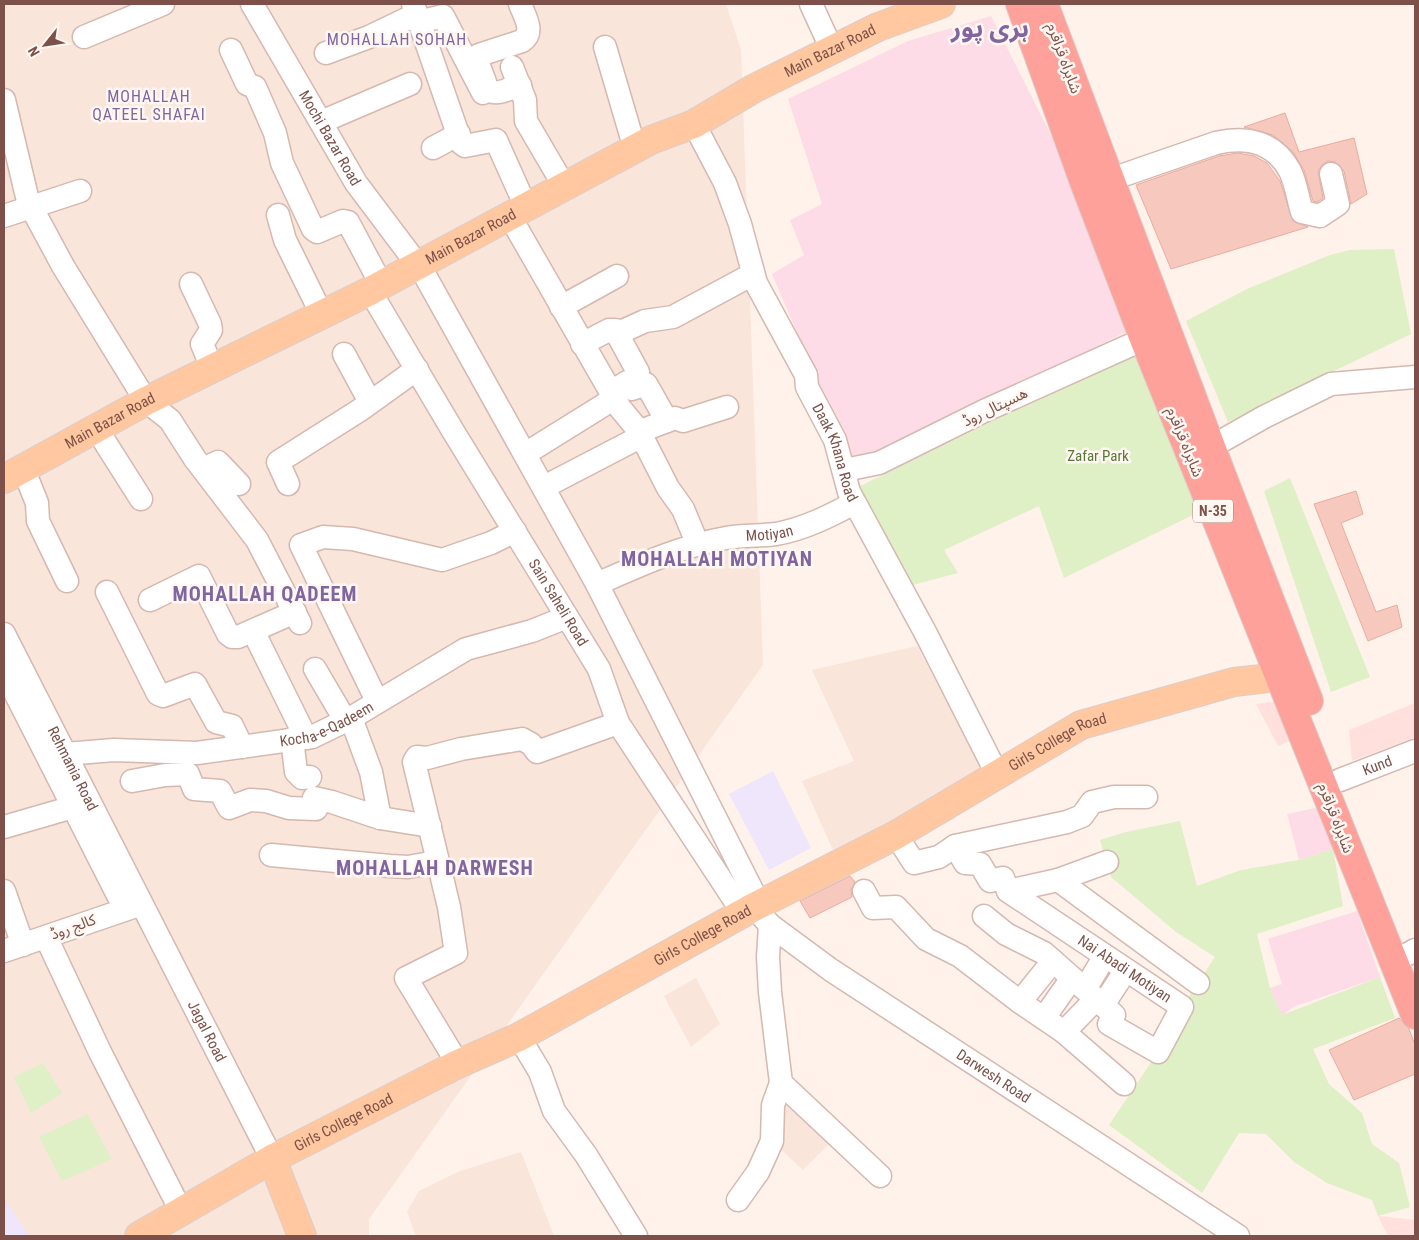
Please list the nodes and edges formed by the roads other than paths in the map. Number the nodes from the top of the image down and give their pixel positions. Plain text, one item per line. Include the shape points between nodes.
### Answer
1 (163, 4) edge
2 (252, 4) edge
3 (520, 4) edge
4 (811, 4) edge
5 (941, 4) edge
6 (1020, 4) edge
7 (1044, 4) edge
8 (416, 13) edge
9 (84, 37) dead end
10 (605, 47) dead end
11 (230, 50) dead end
12 (832, 50) junction
13 (326, 53) dead end
14 (410, 84) dead end
15 (488, 90) junction
16 (4, 100) edge
17 (321, 122) junction
18 (694, 124) junction
19 (459, 134) junction
20 (432, 148) dead end
21 (635, 149) junction
22 (1331, 174) dead end
23 (1109, 180) junction
24 (564, 186) junction
25 (80, 191) dead end
26 (31, 206) junction
27 (518, 211) junction
28 (4, 216) edge
29 (278, 216) dead end
30 (418, 264) junction
31 (753, 274) junction
32 (617, 276) dead end
33 (191, 284) dead end
34 (375, 288) junction
35 (561, 307) junction
36 (321, 313) junction
37 (615, 330) junction
38 (1144, 340) junction
39 (582, 344) junction
40 (344, 354) dead end
41 (212, 368) junction
42 (417, 369) junction
43 (638, 372) dead end
44 (1415, 377) edge
45 (613, 395) junction
46 (146, 401) junction
47 (370, 402) junction
48 (727, 407) dead end
49 (667, 421) junction
50 (96, 428) junction
51 (642, 436) junction
52 (1211, 447) junction
53 (525, 454) junction
54 (203, 469) junction
55 (845, 470) junction
56 (13, 473) edge
57 (239, 484) dead end
58 (288, 484) dead end
59 (544, 488) junction
60 (141, 499) dead end
61 (854, 503) junction
62 (514, 531) junction
63 (698, 545) junction
64 (68, 581) dead end
65 (596, 584) junction
66 (107, 592) dead end
67 (150, 600) dead end
68 (567, 616) junction
69 (4, 634) edge
70 (257, 639) dead end
71 (315, 670) dead end
72 (4, 671) edge
73 (1280, 678) junction
74 (377, 701) junction
75 (348, 719) junction
76 (618, 722) junction
77 (299, 739) junction
78 (242, 747) junction
79 (1415, 751) edge
80 (65, 754) junction
81 (997, 774) junction
82 (310, 777) dead end
83 (1340, 780) junction
84 (132, 781) dead end
85 (1146, 797) dead end
86 (73, 807) junction
87 (380, 818) junction
88 (430, 826) junction
89 (4, 827) edge
90 (896, 835) junction
91 (955, 846) junction
92 (271, 855) dead end
93 (436, 862) junction
94 (1107, 862) dead end
95 (1058, 880) junction
96 (4, 891) edge
97 (864, 891) dead end
98 (1008, 891) junction
99 (134, 906) junction
100 (757, 912) junction
101 (984, 916) dead end
102 (46, 936) junction
103 (14, 948) edge
104 (1410, 953) edge
105 (1105, 956) junction
106 (1053, 961) junction
107 (1126, 970) junction
108 (1415, 980) edge
109 (1198, 983) dead end
110 (1089, 993) junction
111 (1020, 1002) junction
112 (1415, 1015) edge
113 (1044, 1018) junction
114 (1064, 1032) junction
115 (519, 1036) junction
116 (458, 1064) junction
117 (781, 1083) junction
118 (1124, 1084) dead end
119 (272, 1159) junction
120 (880, 1176) dead end
121 (738, 1200) dead end
122 (171, 1224) edge
123 (139, 1236) edge
124 (302, 1236) edge
125 (636, 1236) edge
126 (1238, 1236) edge

1 - 9 street
2 - 17 street, Mochi Bazar Road
3 - 15 street via 530,32 528,37 477,57
4 - 12 street
5 - 12 main road, Main Bazar Road via 895,19
6 - 38 highway, شاہراہ قراقرم / N-35
7 - 23 highway, شاہراہ قراقرم / N-35
8 - 13 street via 369,37
8 - 15 street via 444,16 481,91
8 - 19 street
10 - 21 street
11 - 34 street, Sain Saheli Road via 247,84 255,87 275,134 282,163 313,229 317,232 348,222
12 - 18 main road, Main Bazar Road via 753,89
14 - 17 street
15 - 24 street via 499,92 516,76 525,100 526,121
16 - 26 street
17 - 30 street, Mochi Bazar Road via 356,183
18 - 21 main road, Main Bazar Road
18 - 31 street, Daak Khana Road via 725,183
19 - 20 street
19 - 27 street via 462,145 466,146 496,140
21 - 24 main road, Main Bazar Road
22 - 23 street via 1338,204 1320,216 1302,212 1290,171 1279,156 1258,141 1232,139 1216,143
23 - 52 highway, شاہراہ قراقرم / N-35
24 - 27 main road, Main Bazar Road
25 - 26 street
26 - 28 street
26 - 46 street via 63,266
27 - 30 main road, Main Bazar Road
27 - 35 street
29 - 36 street via 285,240
30 - 34 main road, Main Bazar Road
30 - 53 street
31 - 37 street via 673,317
31 - 55 street, Daak Khana Road via 806,375 806,387 835,440 839,460
32 - 35 street
33 - 41 street via 210,324 202,344
34 - 36 main road, Main Bazar Road
34 - 42 street, Sain Saheli Road
35 - 39 street
36 - 41 main road, Main Bazar Road
37 - 39 street
37 - 43 street
38 - 55 street, ھسپتال روڈ via 1022,393 879,463
38 - 73 highway, شاہراہ قراقرم / N-35
39 - 45 street
40 - 47 street
41 - 46 main road, Main Bazar Road
42 - 47 street
42 - 62 street, Sain Saheli Road
44 - 52 street via 1331,384
45 - 49 street via 627,382 632,389 646,384
45 - 51 street
45 - 53 street
46 - 50 main road, Main Bazar Road
46 - 54 street via 170,420
47 - 58 street via 278,462
48 - 49 street via 683,421 675,418
49 - 51 street via 646,429
50 - 56 main road, Main Bazar Road
50 - 60 street
51 - 59 street
51 - 63 street via 668,488 683,509
52 - 83 highway, شاہراہ قراقرم / N-35
53 - 59 street
54 - 57 street via 218,462
54 - 67 street via 257,540 297,617 232,637 199,576
55 - 61 street, Daak Khana Road
56 - 64 street via 37,503 38,521
59 - 65 street
61 - 63 street, Motiyan via 812,524 776,534 727,538
61 - 81 street, Daak Khana Road
62 - 68 street, Sain Saheli Road
62 - 74 street via 491,543 442,560 354,539 323,537 301,545
63 - 65 street, Motiyan via 654,558
65 - 100 street
66 - 78 street via 158,694 163,696 195,684 216,722 232,726
68 - 74 street, Kocha-e-Qadeem via 532,631 466,649
68 - 76 street, Sain Saheli Road via 600,670
69 - 80 street, Rehmania Road
70 - 77 street
71 - 75 street
72 - 86 street
73 - 81 main road, Girls College Road via 1234,682 1081,725
73 - 112 highway, شاہراہ قراقرم / N-35
74 - 75 street, Kocha-e-Qadeem
75 - 77 street, Kocha-e-Qadeem
75 - 87 street via 371,772
76 - 88 street via 537,752 532,744 522,739 427,758 417,757 414,762
76 - 100 street, Sain Saheli Road
77 - 78 street, Kocha-e-Qadeem
77 - 82 street via 296,772 302,778
78 - 80 street, Kocha-e-Qadeem via 197,753 114,750
79 - 83 street, Kund
80 - 99 street, Rehmania Road
81 - 90 main road, Girls College Road
83 - 104 highway, شاہراہ قراقرم / N-35
84 - 87 street via 188,774 194,789 220,791 229,808 250,800 289,808 316,809 314,798
85 - 91 street via 1114,797 1092,802 1082,816 1067,822
86 - 89 street
86 - 99 street
87 - 88 street
88 - 93 street
90 - 91 street via 914,863 939,857
90 - 100 main road, Girls College Road
91 - 98 street, Nai Abadi Motiyan via 965,863 980,864 990,881 1003,878
92 - 93 street via 408,867
93 - 116 street via 449,907 456,953 406,978
94 - 95 street
95 - 98 street
95 - 109 street, Nai Abadi Motiyan
96 - 103 street
97 - 111 street via 873,908 896,907 926,939 960,956
98 - 105 street, Nai Abadi Motiyan
99 - 102 street, کالج روڈ
99 - 119 street, Jagal Road
100 - 115 main road, Girls College Road
100 - 117 street via 768,957
100 - 126 street, Darwesh Road via 840,975
101 - 106 street via 1006,934
102 - 103 street, کالج روڈ
102 - 122 street via 100,1052
104 - 108 highway, شاہراہ قراقرم / N-35
105 - 107 street, Nai Abadi Motiyan
105 - 110 street
106 - 110 street
106 - 111 street
107 - 110 street
107 - 110 street, Nai Abadi Motiyan via 1182,1007 1158,1052 1109,1024 1114,1015
110 - 113 street
110 - 114 street
111 - 113 street
113 - 114 street
114 - 118 street
115 - 116 main road, Girls College Road
115 - 125 street via 540,1072 554,1111 586,1155
116 - 119 main road, Girls College Road
117 - 120 street
117 - 121 street via 774,1106 772,1141 758,1172
119 - 122 main road, Girls College Road
119 - 124 main road
122 - 123 main road, Girls College Road

